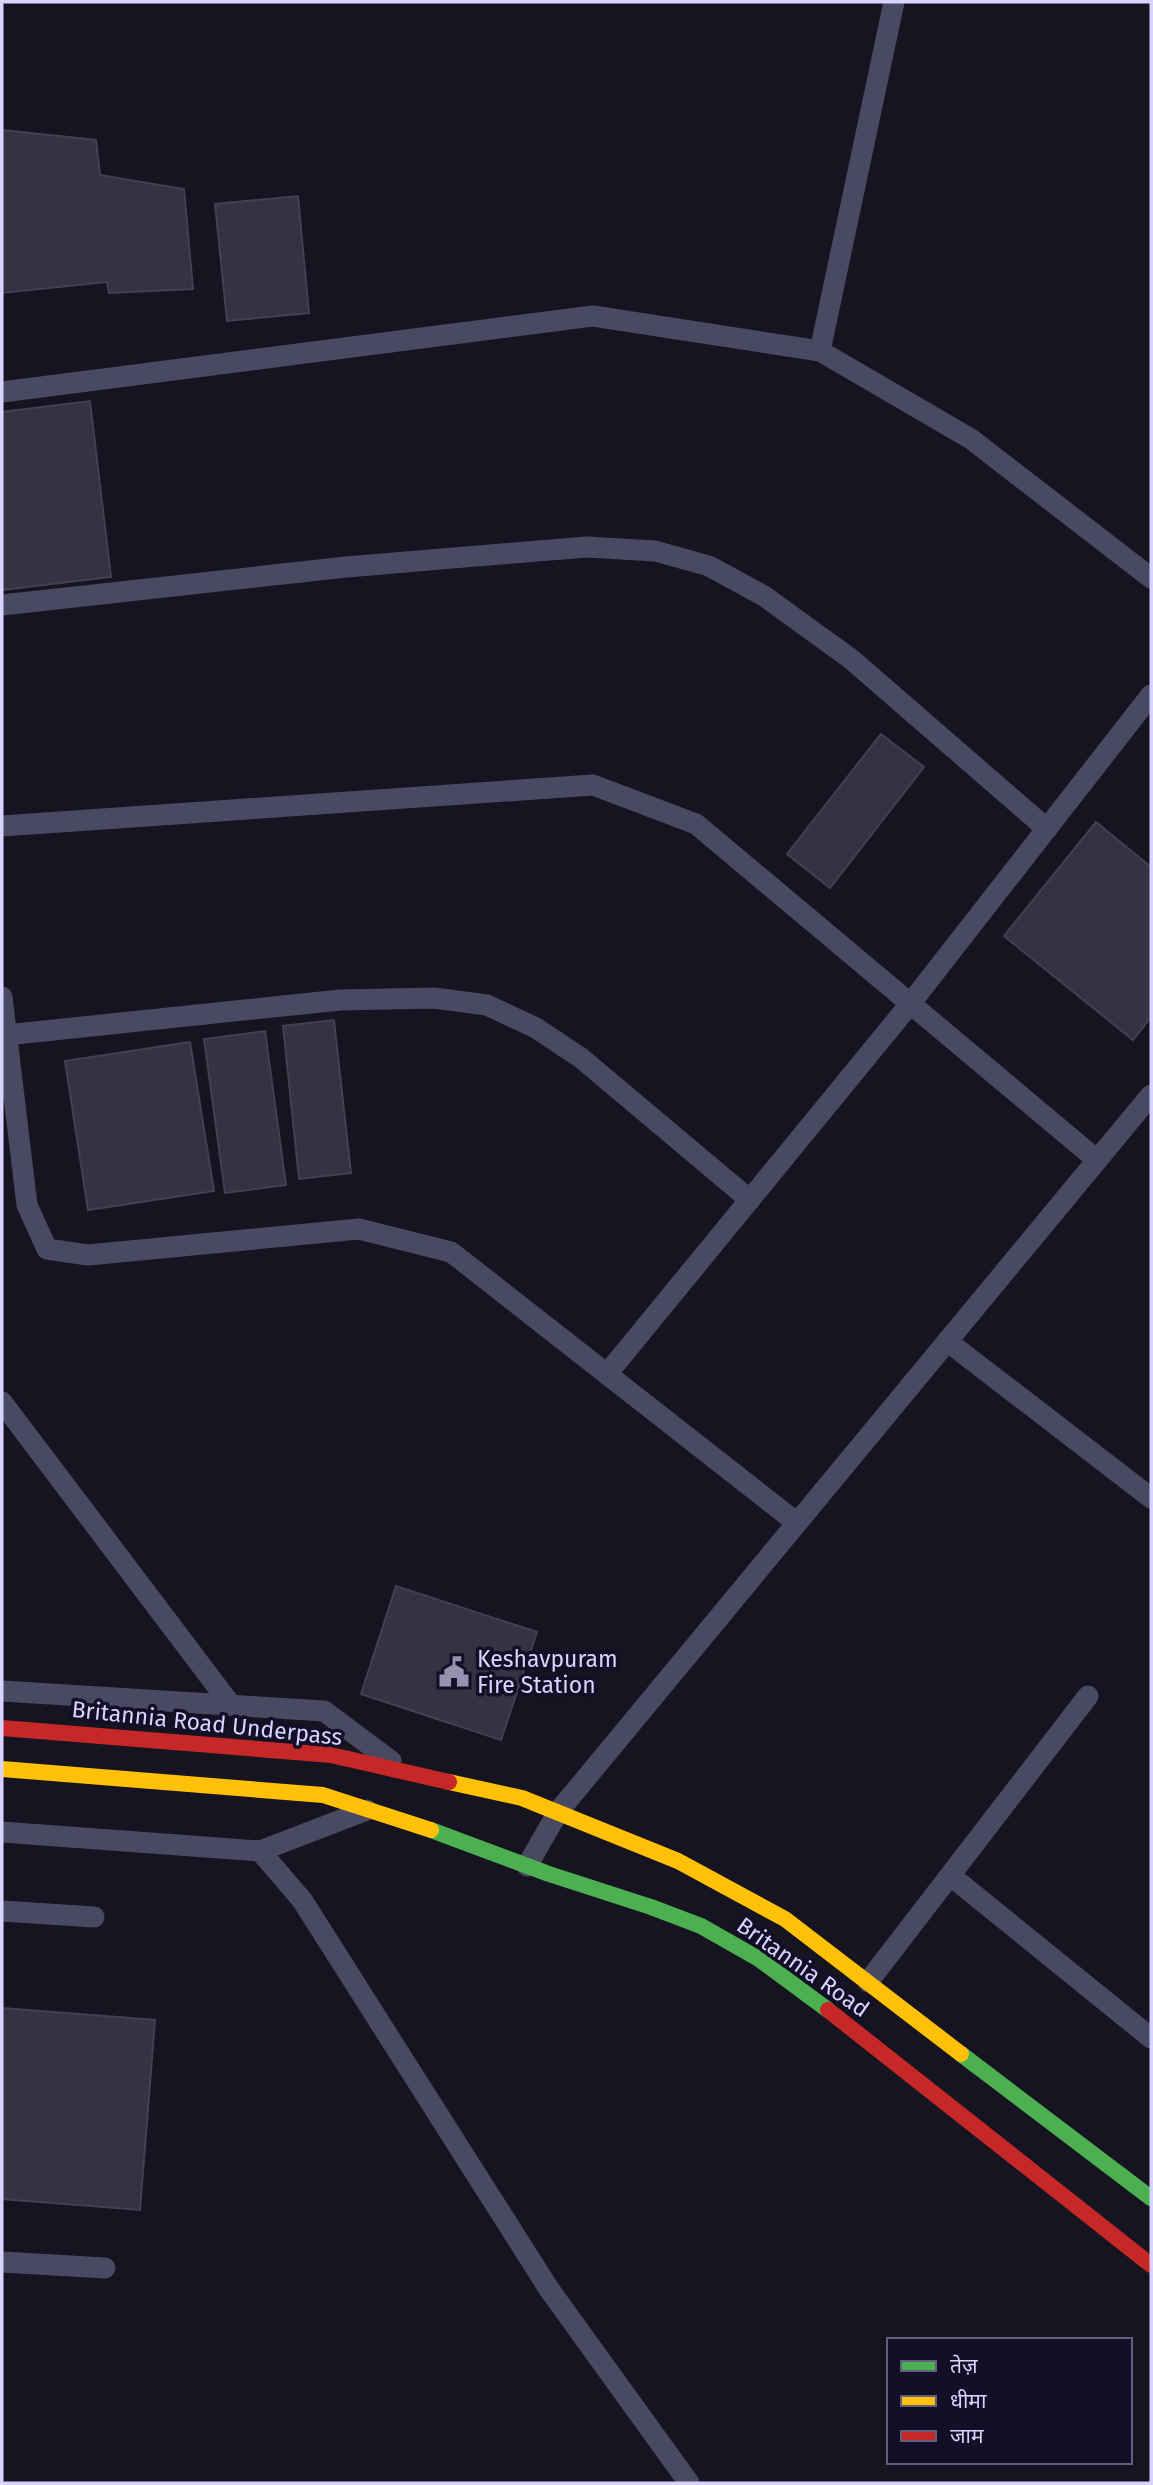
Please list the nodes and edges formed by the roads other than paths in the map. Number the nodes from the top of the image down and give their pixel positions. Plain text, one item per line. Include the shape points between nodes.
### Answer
1 (894, 2) edge
2 (820, 351) junction
3 (2, 392) edge
4 (1151, 578) edge
5 (2, 605) edge
6 (1151, 695) edge
7 (2, 826) edge
8 (1047, 829) junction
9 (2, 997) edge
10 (910, 1004) junction
11 (6, 1035) junction
12 (1151, 1095) edge
13 (1097, 1160) junction
14 (750, 1200) junction
15 (947, 1341) junction
16 (607, 1374) junction
17 (2, 1402) edge
18 (1151, 1498) edge
19 (797, 1523) junction
20 (2, 1690) edge
21 (1088, 1696) dead end
22 (231, 1704) junction
23 (2, 1728) edge
24 (2, 1769) edge
25 (407, 1772) junction
26 (372, 1808) junction
27 (558, 1812) junction
28 (2, 1832) edge
29 (260, 1851) junction
30 (527, 1866) junction
31 (951, 1876) junction
32 (2, 1910) edge
33 (94, 1917) dead end
34 (868, 1982) junction
35 (1151, 2038) edge
36 (1151, 2198) edge
37 (2, 2262) edge
38 (1151, 2265) edge
39 (105, 2268) dead end
40 (688, 2483) edge

1 - 2 lane
2 - 3 lane via 593,316
2 - 4 lane via 971,439
5 - 8 lane via 346,567 586,547 655,551 709,566 764,596 851,659
6 - 8 lane
7 - 10 lane via 593,785 696,824
8 - 10 lane
9 - 11 lane
10 - 13 lane
10 - 14 lane
11 - 14 lane via 340,1000 434,998 486,1005 536,1028 581,1058
11 - 16 lane via 27,1205 47,1249 88,1255 359,1229 451,1252
12 - 13 lane
13 - 15 lane
14 - 16 lane
15 - 18 lane
15 - 19 lane
16 - 19 lane
17 - 22 lane
19 - 27 lane
20 - 22 lane
21 - 31 lane
22 - 25 lane via 324,1710
23 - 25 main road, Britannia Road Underpass via 331,1755
24 - 26 main road via 323,1795
25 - 27 main road, Britannia Road via 522,1797
26 - 29 lane
26 - 30 main road, Britannia Road
27 - 30 lane
27 - 34 main road, Britannia Road via 678,1861 737,1891 785,1919
28 - 29 lane
29 - 40 lane via 302,1900 550,2289
30 - 38 main road, Britannia Road via 674,1916 724,1937 767,1964
31 - 34 lane
31 - 35 lane
32 - 33 lane
34 - 36 main road, Britannia Road
37 - 39 lane

